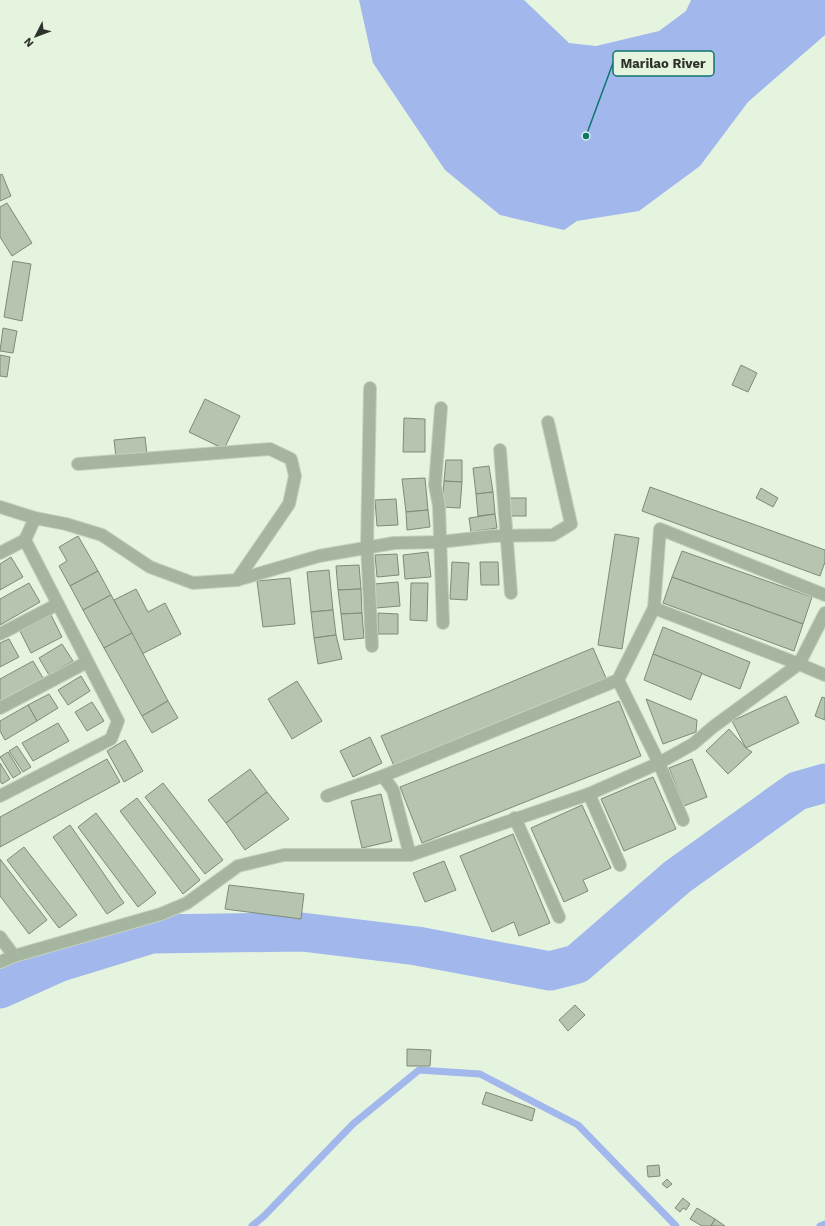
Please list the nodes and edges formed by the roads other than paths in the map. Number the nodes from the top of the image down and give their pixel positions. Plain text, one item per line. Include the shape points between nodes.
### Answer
1 (370, 388) dead end
2 (441, 408) dead end
3 (548, 422) dead end
4 (500, 450) dead end
5 (78, 464) dead end
6 (0, 508) edge
7 (35, 518) junction
8 (506, 536) junction
9 (25, 540) junction
10 (440, 542) junction
11 (367, 547) junction
12 (0, 553) edge
13 (237, 580) junction
14 (511, 593) dead end
15 (825, 595) edge
16 (58, 604) junction
17 (654, 608) junction
18 (825, 613) edge
19 (443, 623) dead end
20 (0, 634) edge
21 (372, 646) dead end
22 (87, 662) junction
23 (799, 664) junction
24 (825, 675) edge
25 (618, 680) junction
26 (0, 708) edge
27 (659, 763) junction
28 (383, 776) junction
29 (589, 794) junction
30 (0, 796) edge
31 (327, 796) dead end
32 (516, 818) junction
33 (683, 820) dead end
34 (410, 854) junction
35 (620, 865) dead end
36 (559, 917) dead end
37 (0, 938) edge
38 (14, 956) junction
39 (0, 962) edge

1 - 11 street
2 - 10 street via 435,485
3 - 8 street via 570,524 552,535
4 - 8 street
5 - 13 street via 270,449 291,459 295,476 289,504
6 - 7 street
7 - 9 street
7 - 13 street via 102,535 150,567 193,584
8 - 10 street
8 - 14 street
9 - 12 street
9 - 16 street
10 - 11 street via 394,543
10 - 19 street
11 - 13 street via 319,556
11 - 21 street
15 - 17 street via 660,529
16 - 20 street
16 - 22 street
17 - 23 street
17 - 25 street
18 - 23 street
22 - 26 street
22 - 30 street via 118,721 110,739
23 - 24 street
23 - 27 street via 693,744
25 - 27 street
25 - 28 street
27 - 29 street
27 - 33 street
28 - 31 street
28 - 34 street via 393,790
29 - 32 street
29 - 35 street
32 - 34 street
32 - 36 street
34 - 38 street via 284,855 238,866 187,903 161,914
37 - 38 street
38 - 39 street

